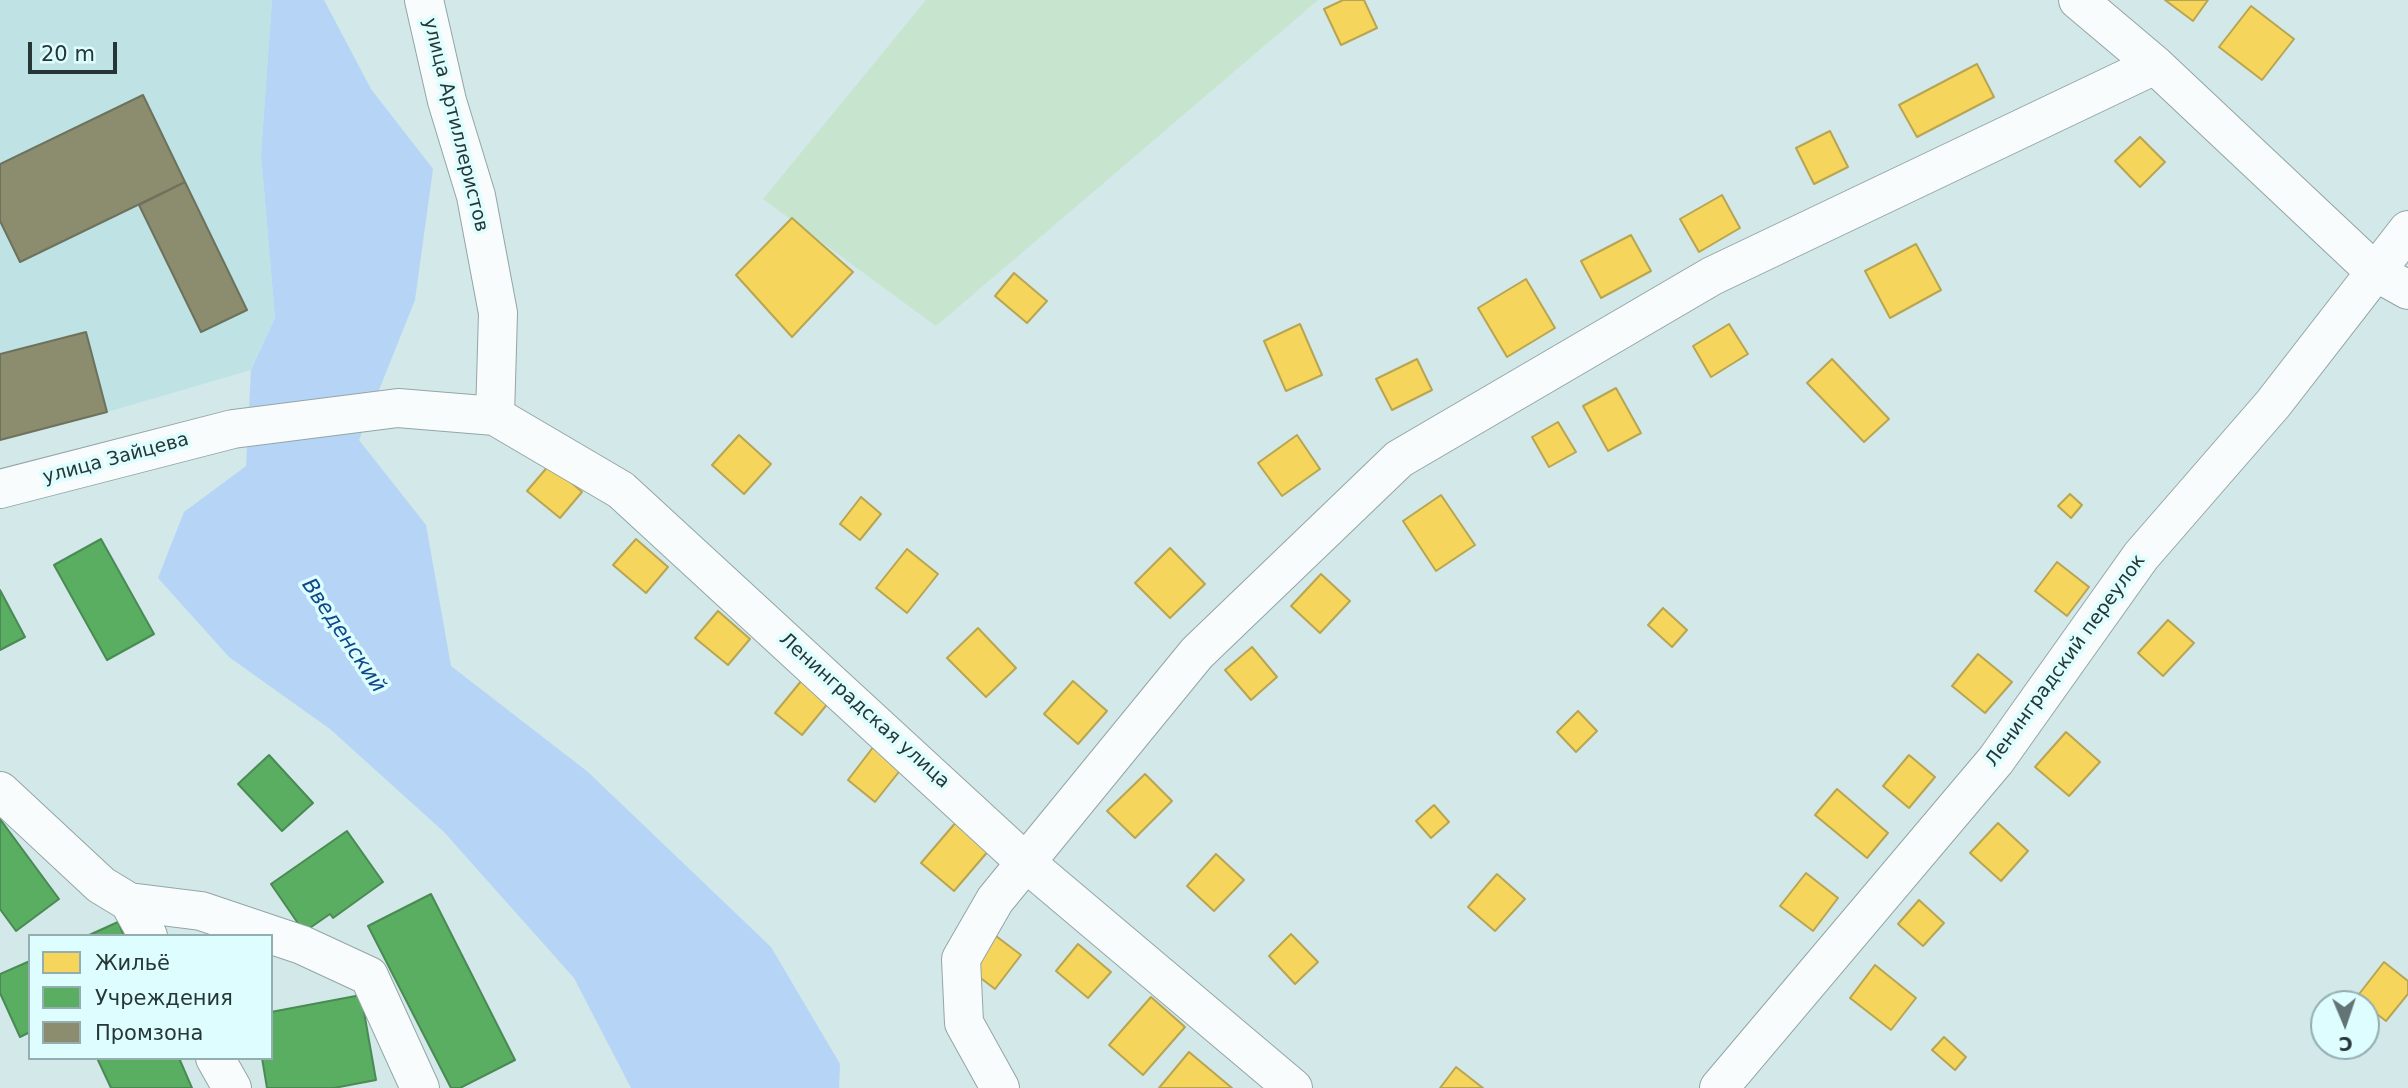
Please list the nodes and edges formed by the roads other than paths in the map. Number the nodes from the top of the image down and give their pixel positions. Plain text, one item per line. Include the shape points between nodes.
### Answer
1 (424, 0) edge
2 (2078, 0) edge
3 (2155, 65) junction
4 (2408, 230) edge
5 (2374, 271) junction
6 (2408, 290) edge
7 (398, 408) joint
8 (495, 416) junction
9 (0, 489) edge
10 (0, 791) edge
11 (1024, 862) junction
12 (129, 902) junction
13 (147, 934) edge
14 (269, 934) edge
15 (273, 935) edge
16 (216, 1060) edge
17 (232, 1088) edge
18 (420, 1088) edge
19 (1000, 1088) edge
20 (1293, 1088) edge
21 (1719, 1088) edge

1 - 8 street, улица Артиллеристов via 447,101 477,196 498,313
2 - 3 street
3 - 5 street
3 - 11 street via 1712,276 1399,459 1197,653
4 - 5 street, Ленинградский переулок
5 - 6 street
5 - 21 street, Ленинградский переулок via 2273,404 2141,556 1996,760
7 - 8 street, Ленинградская улица
7 - 9 street, улица Зайцева via 233,429
8 - 11 street, Ленинградская улица via 621,490
10 - 12 street via 102,885
11 - 19 street via 995,900 961,959 964,1023
11 - 20 street, Ленинградская улица
12 - 13 street
12 - 14 street via 201,911
15 - 18 street via 369,976
16 - 17 street

